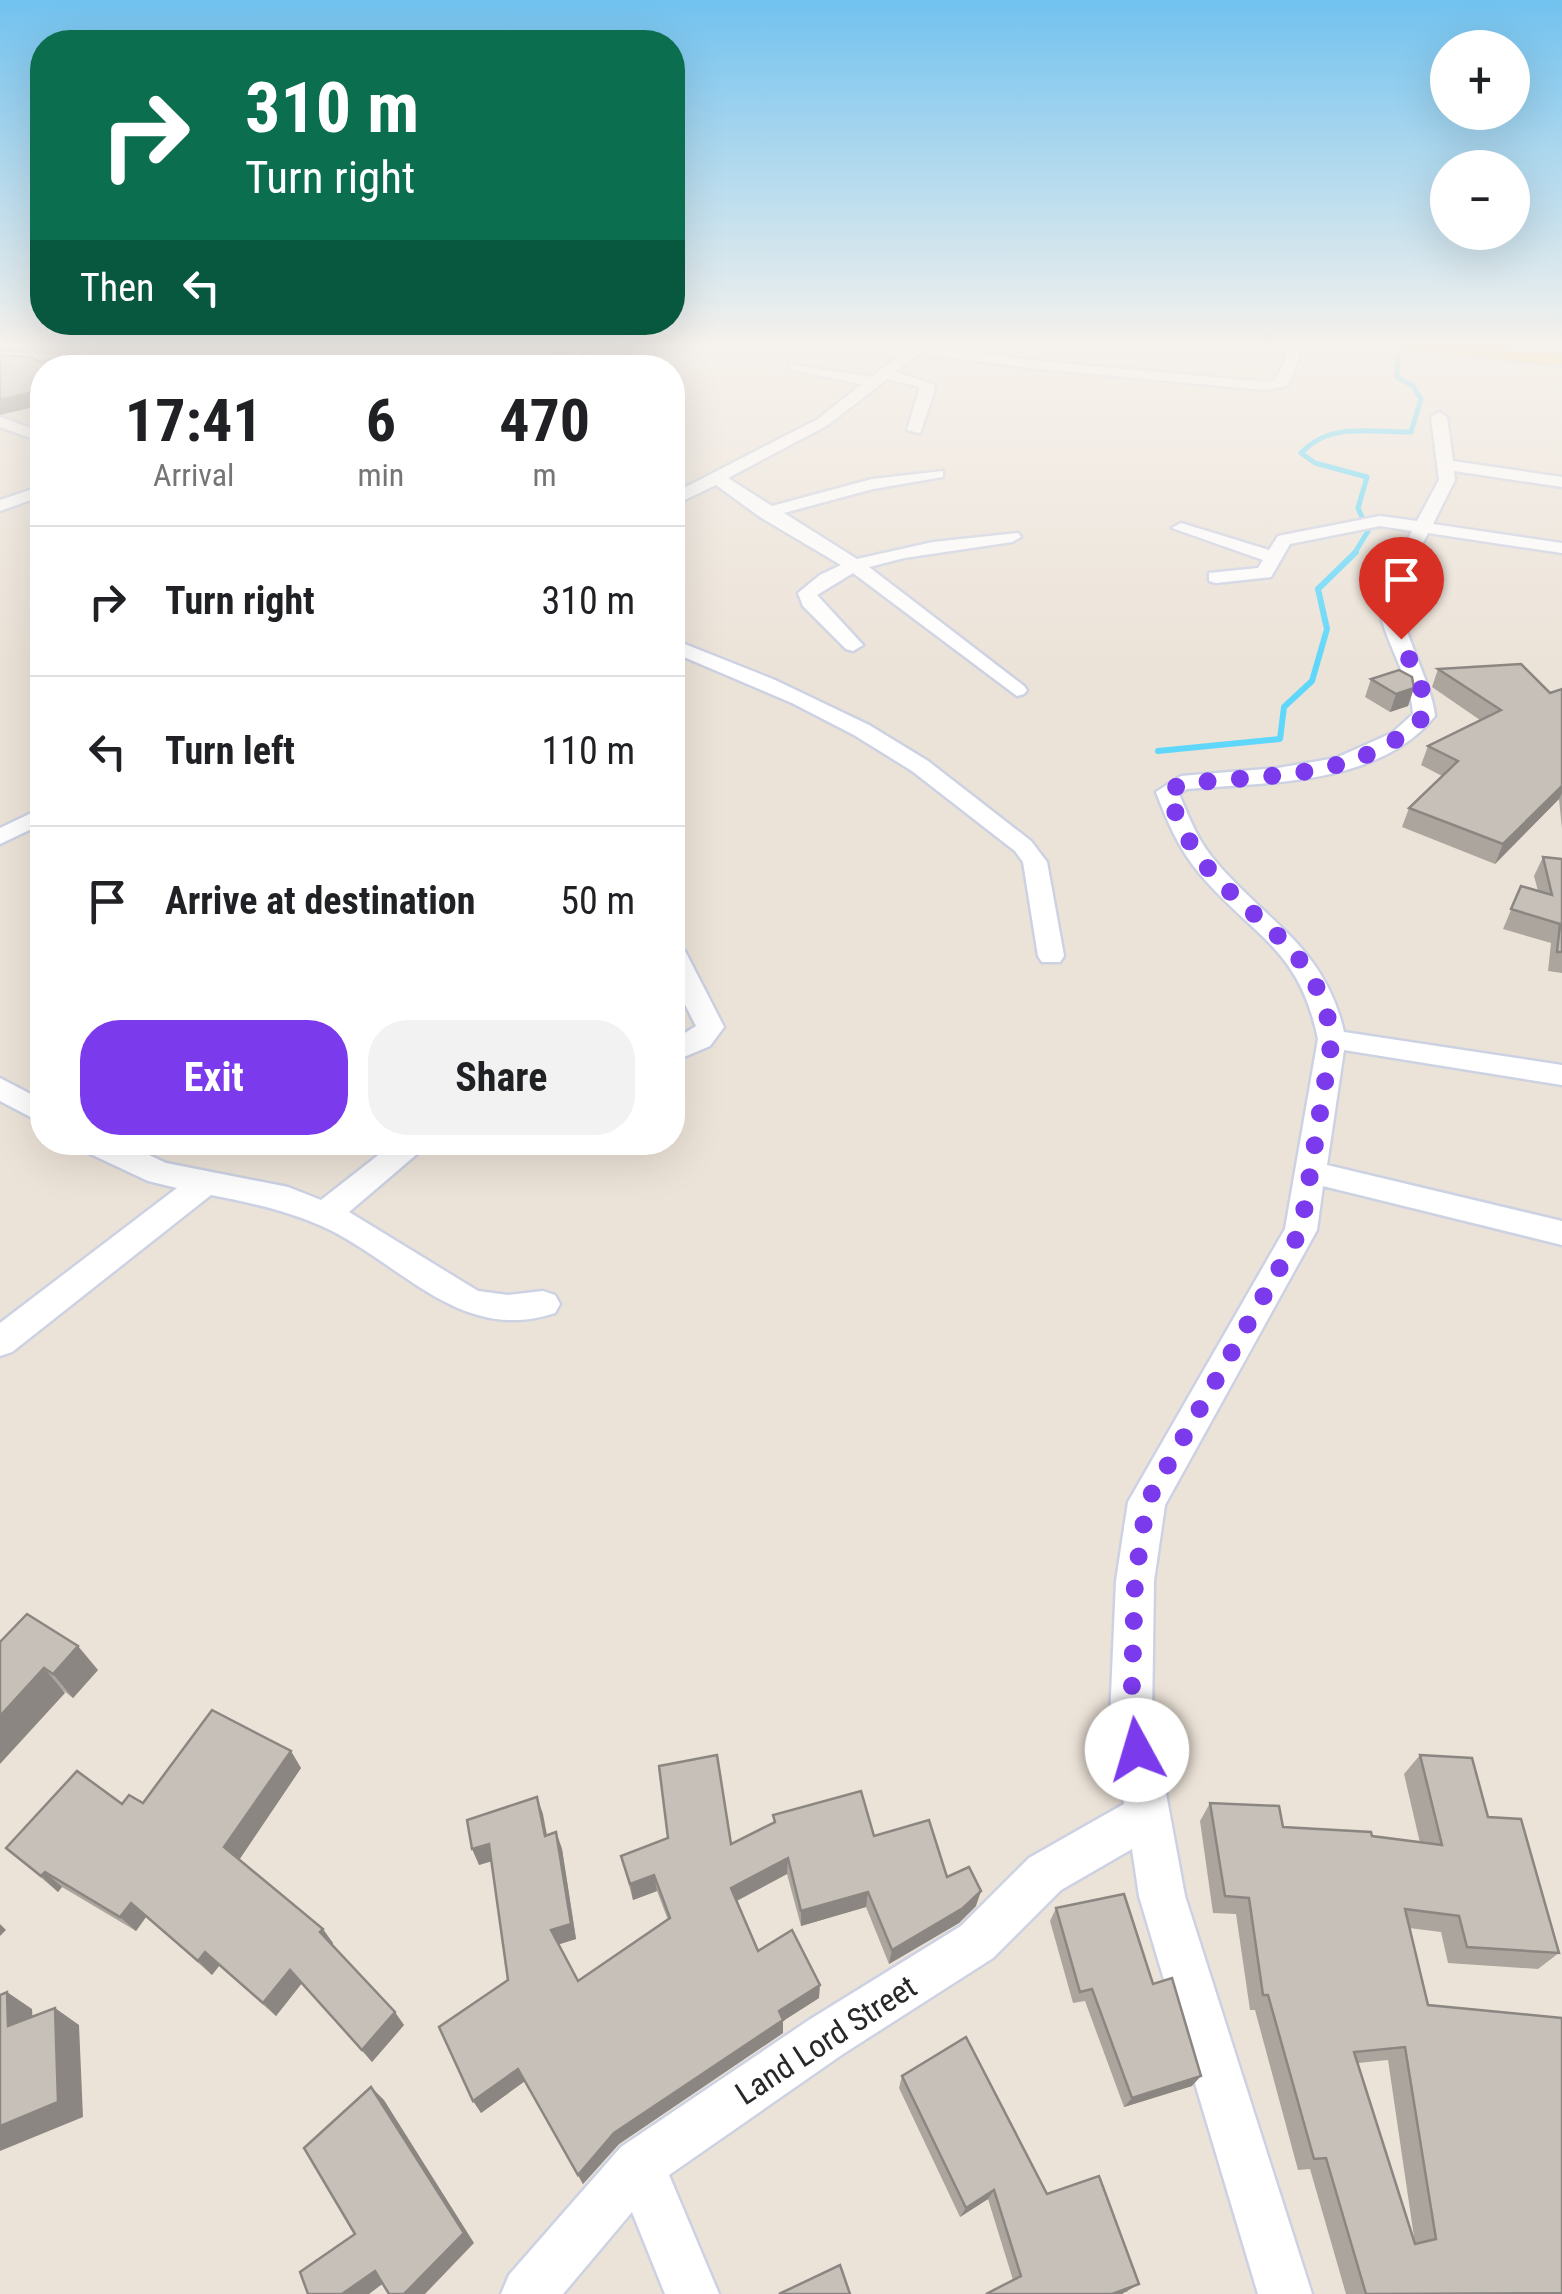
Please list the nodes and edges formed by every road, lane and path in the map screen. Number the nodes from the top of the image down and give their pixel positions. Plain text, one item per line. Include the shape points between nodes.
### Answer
1 (774, 449) edge
2 (1442, 449) edge
3 (1448, 465) junction
4 (937, 474) dead end
5 (719, 479) junction
6 (1562, 482) edge
7 (30, 495) edge
8 (685, 495) edge
9 (0, 506) edge
10 (766, 513) junction
11 (1421, 526) junction
12 (1181, 528) dead end
13 (1012, 537) dead end
14 (1562, 548) edge
15 (1274, 558) junction
16 (853, 565) junction
17 (1216, 577) dead end
18 (853, 646) dead end
19 (685, 650) edge
20 (1017, 690) dead end
21 (30, 822) edge
22 (0, 837) edge
23 (1050, 956) dead end
24 (685, 977) edge
25 (1332, 1039) junction
26 (685, 1046) edge
27 (1562, 1074) edge
28 (1, 1090) edge
29 (30, 1106) edge
30 (121, 1155) edge
31 (400, 1155) edge
32 (1310, 1172) junction
33 (206, 1182) junction
34 (325, 1214) junction
35 (1562, 1234) edge
36 (543, 1304) dead end
37 (0, 1342) edge
38 (1148, 1815) junction
39 (639, 2166) junction
40 (528, 2294) edge
41 (692, 2294) edge
42 (1285, 2294) edge

1 - 5 street
2 - 3 street
3 - 6 street
3 - 11 street via 1447,480
4 - 10 street
5 - 8 street
5 - 10 street
7 - 9 street
10 - 16 street
11 - 14 street
11 - 15 street via 1380,521 1284,540
11 - 25 street via 1388,594 1389,612 1424,695 1424,716 1415,726 1385,750 1343,765 1181,784 1167,792 1187,840 1209,870 1308,966
12 - 15 street
13 - 16 street
15 - 17 street via 1264,573
16 - 18 street via 807,592
16 - 20 street
19 - 23 street via 756,678 882,744 1023,846 1035,862
21 - 22 street
24 - 26 street via 710,1027
25 - 27 street
25 - 32 street
28 - 29 street
30 - 33 street via 159,1173
31 - 34 street
32 - 35 street
32 - 38 street via 1301,1230 1147,1502 1135,1580 1131,1718
33 - 34 street via 288,1198
33 - 37 street
34 - 36 street via 474,1302 508,1308
38 - 39 street, Land Lord Street via 1045,1874 977,1942
38 - 42 street via 1162,1896
39 - 40 street, Land Lord Street
39 - 41 street

